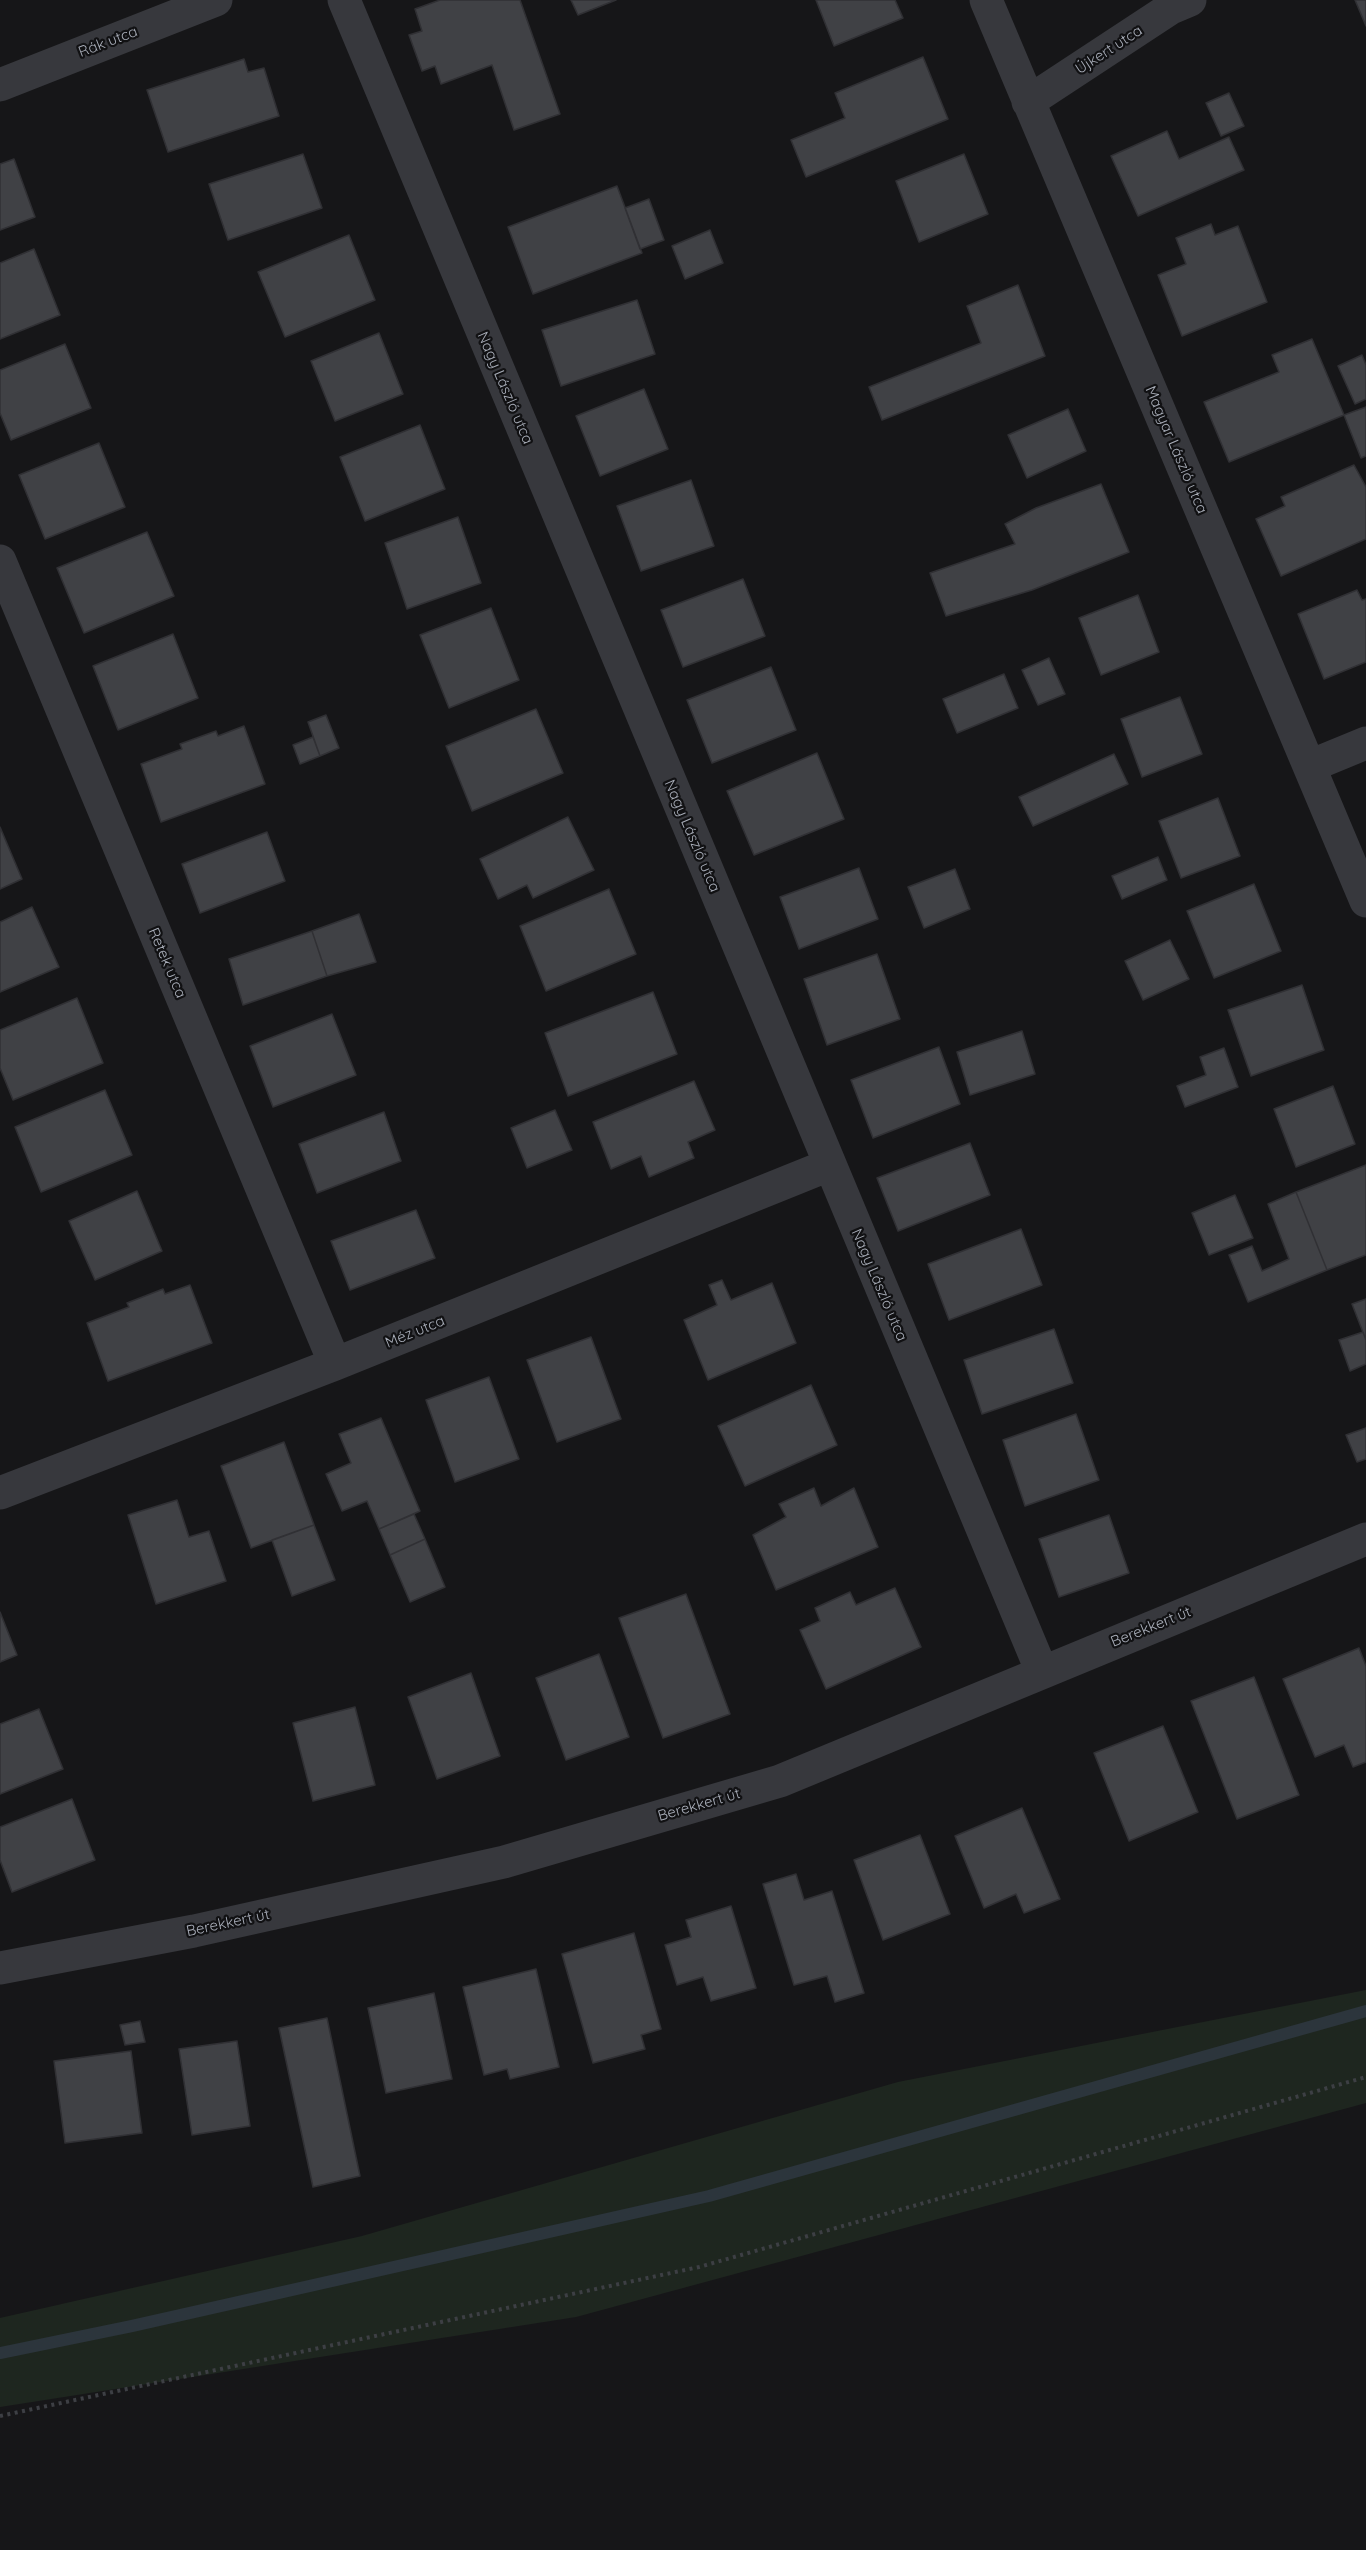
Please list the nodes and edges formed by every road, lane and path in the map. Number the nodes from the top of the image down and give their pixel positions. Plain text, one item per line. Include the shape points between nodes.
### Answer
1 (216, 0) edge
2 (344, 0) edge
3 (986, 0) edge
4 (1190, 0) edge
5 (0, 85) edge
6 (1028, 102) junction
7 (0, 561) edge
8 (1366, 743) edge
9 (1310, 766) junction
10 (1366, 901) edge
11 (829, 1165) junction
12 (335, 1364) junction
13 (0, 1493) edge
14 (1366, 1539) edge
15 (1042, 1672) junction
16 (1, 1965) edge
17 (1366, 2077) edge
18 (0, 2416) edge

1 - 5 street, Rák utca
2 - 11 street, Nagy László utca
3 - 6 street, Magyar László utca
4 - 6 street, Újkert utca via 1171,8
6 - 9 street, Magyar László utca
7 - 12 street, Retek utca
8 - 9 street
9 - 10 street, Magyar László utca
11 - 12 street, Méz utca
11 - 15 street, Nagy László utca
12 - 13 street, Méz utca
14 - 15 street, Berekkert út
15 - 16 street, Berekkert út via 780,1781 504,1862 194,1931
17 - 18 path via 699,2267

